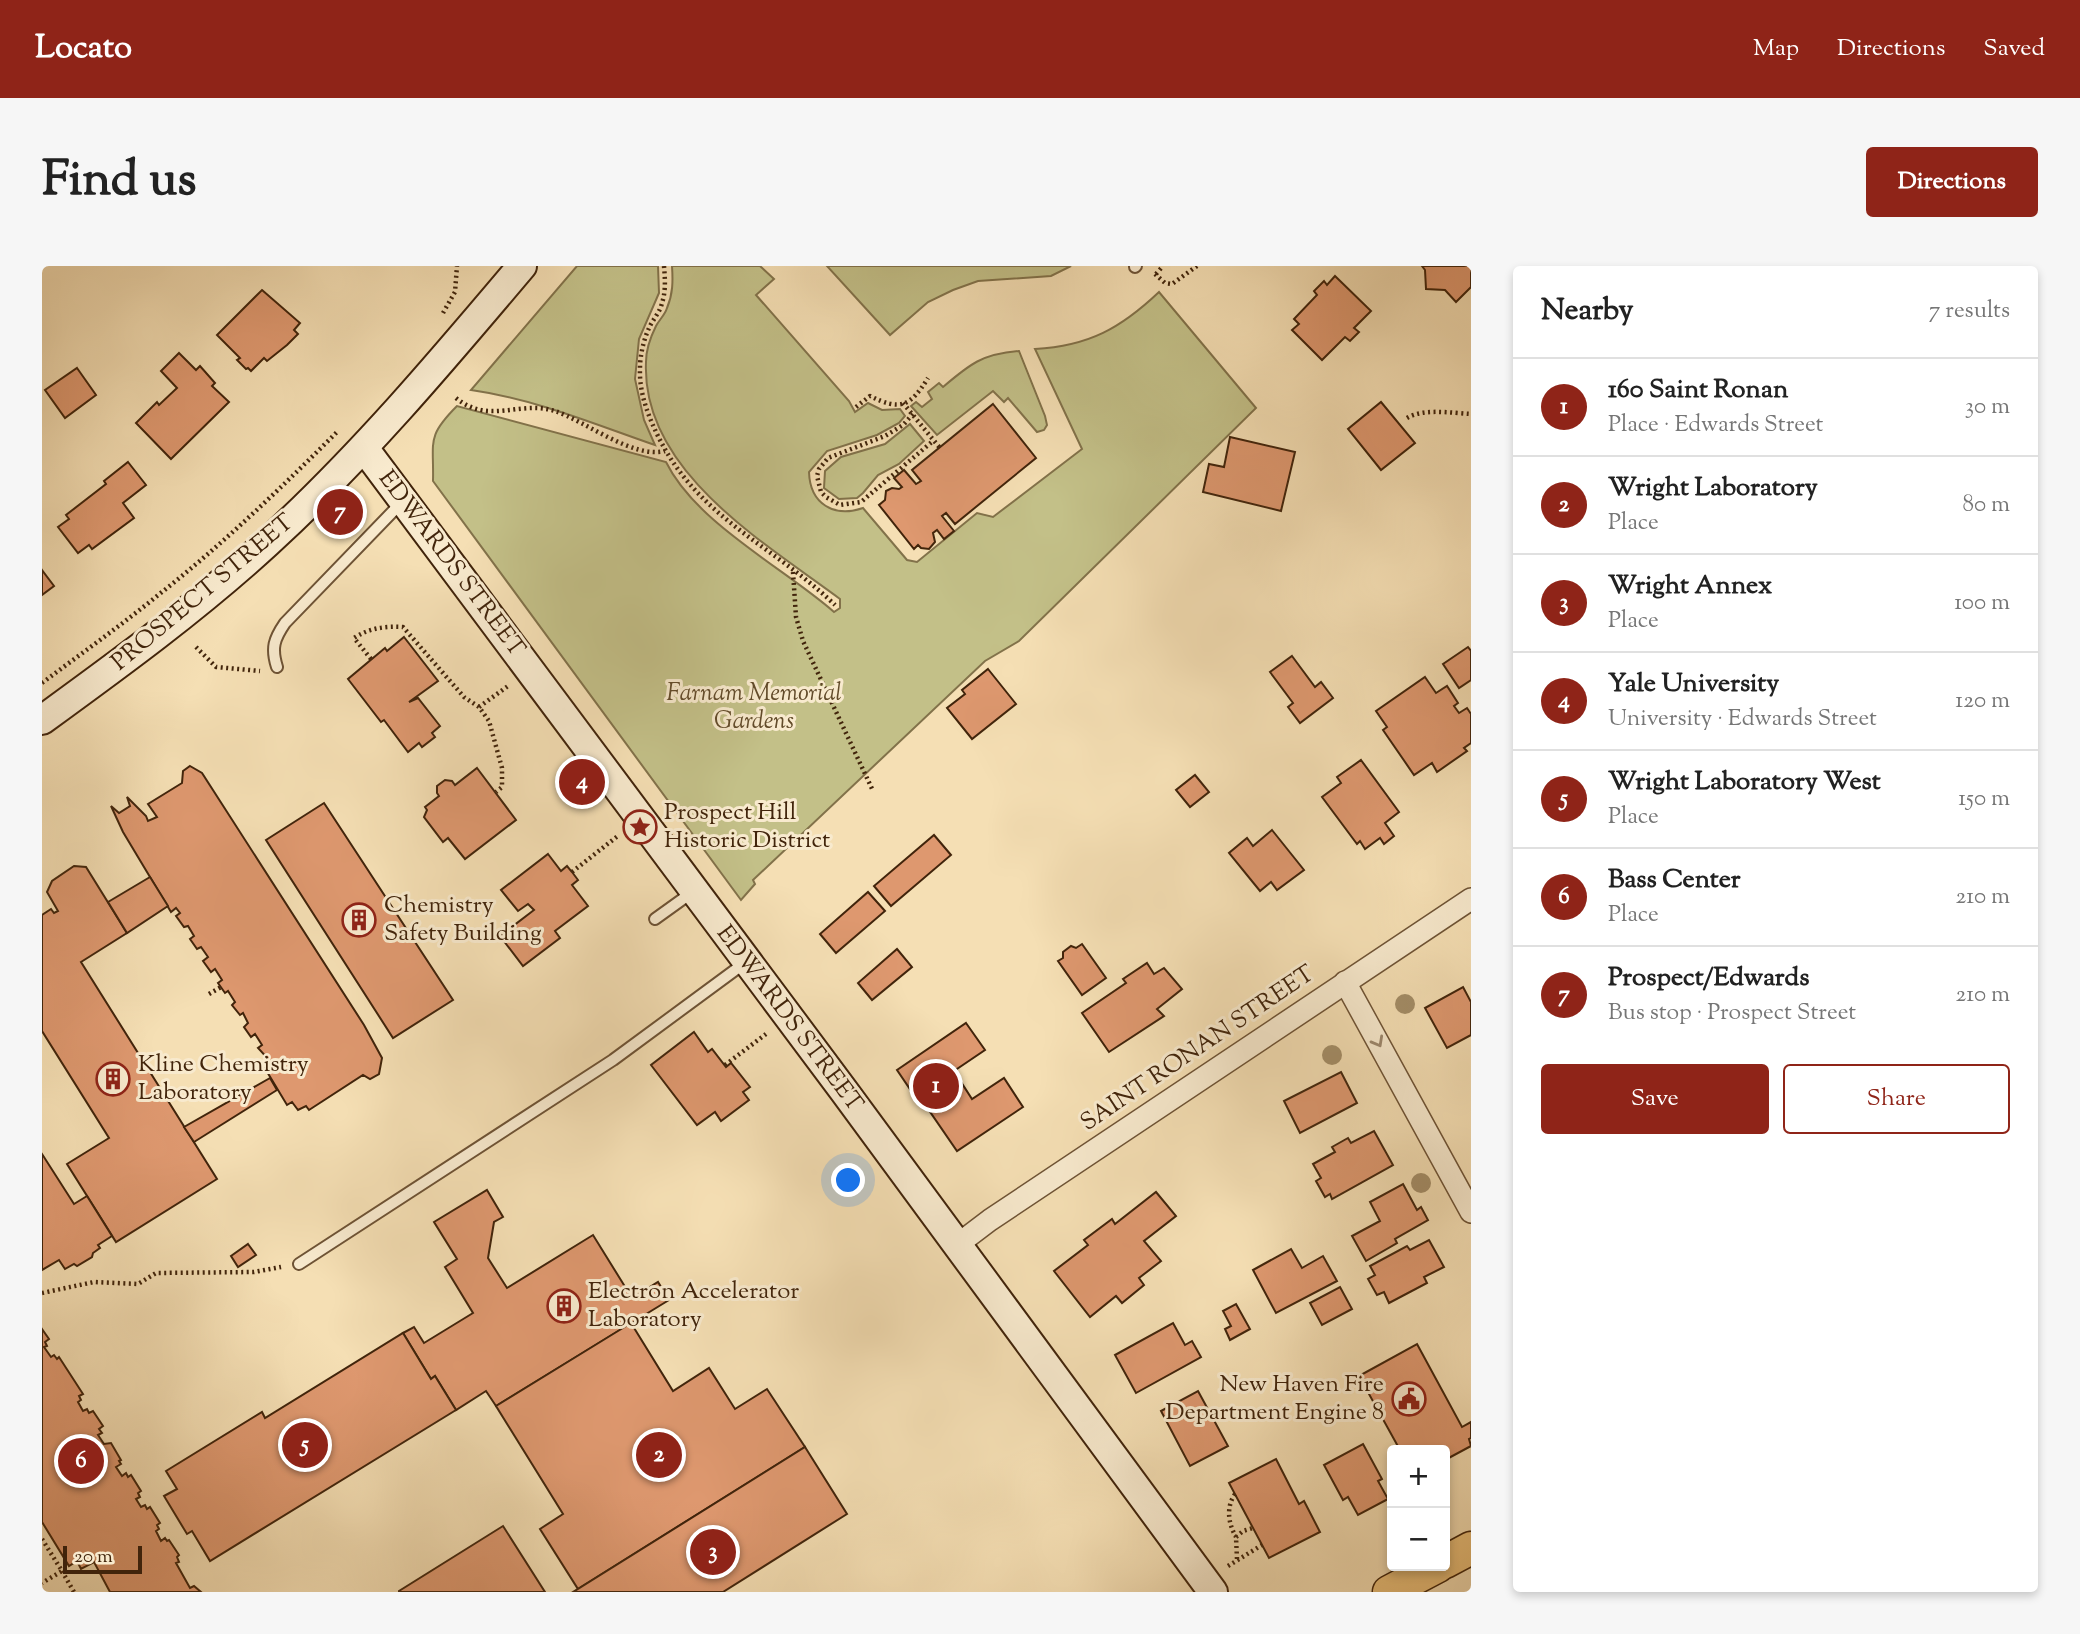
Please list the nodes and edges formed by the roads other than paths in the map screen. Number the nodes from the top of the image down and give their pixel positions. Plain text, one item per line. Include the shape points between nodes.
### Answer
1 (511, 271) edge
2 (364, 448) junction
3 (404, 500) junction
4 (277, 667) road end
5 (42, 720) edge
6 (694, 891) junction
7 (1471, 899) edge
8 (655, 919) dead end
9 (746, 962) junction
10 (1345, 982) junction
11 (1471, 1212) edge
12 (957, 1245) junction
13 (299, 1264) road end
14 (1471, 1548) edge
15 (1450, 1559) edge
16 (1429, 1571) edge
17 (1213, 1592) edge
18 (1389, 1592) edge

1 - 2 main road, PROSPECT STREET
2 - 3 main road, EDWARDS STREET
2 - 5 main road, PROSPECT STREET via 228,578
3 - 4 lane via 285,623 272,653
3 - 6 main road, EDWARDS STREET
6 - 8 lane
6 - 9 main road, EDWARDS STREET
7 - 10 street, SAINT RONAN STREET
9 - 12 main road, EDWARDS STREET
9 - 13 lane via 613,1060
10 -> 11 street
10 - 12 street, SAINT RONAN STREET
12 - 17 main road, EDWARDS STREET
14 - 15 main road
16 - 18 main road

